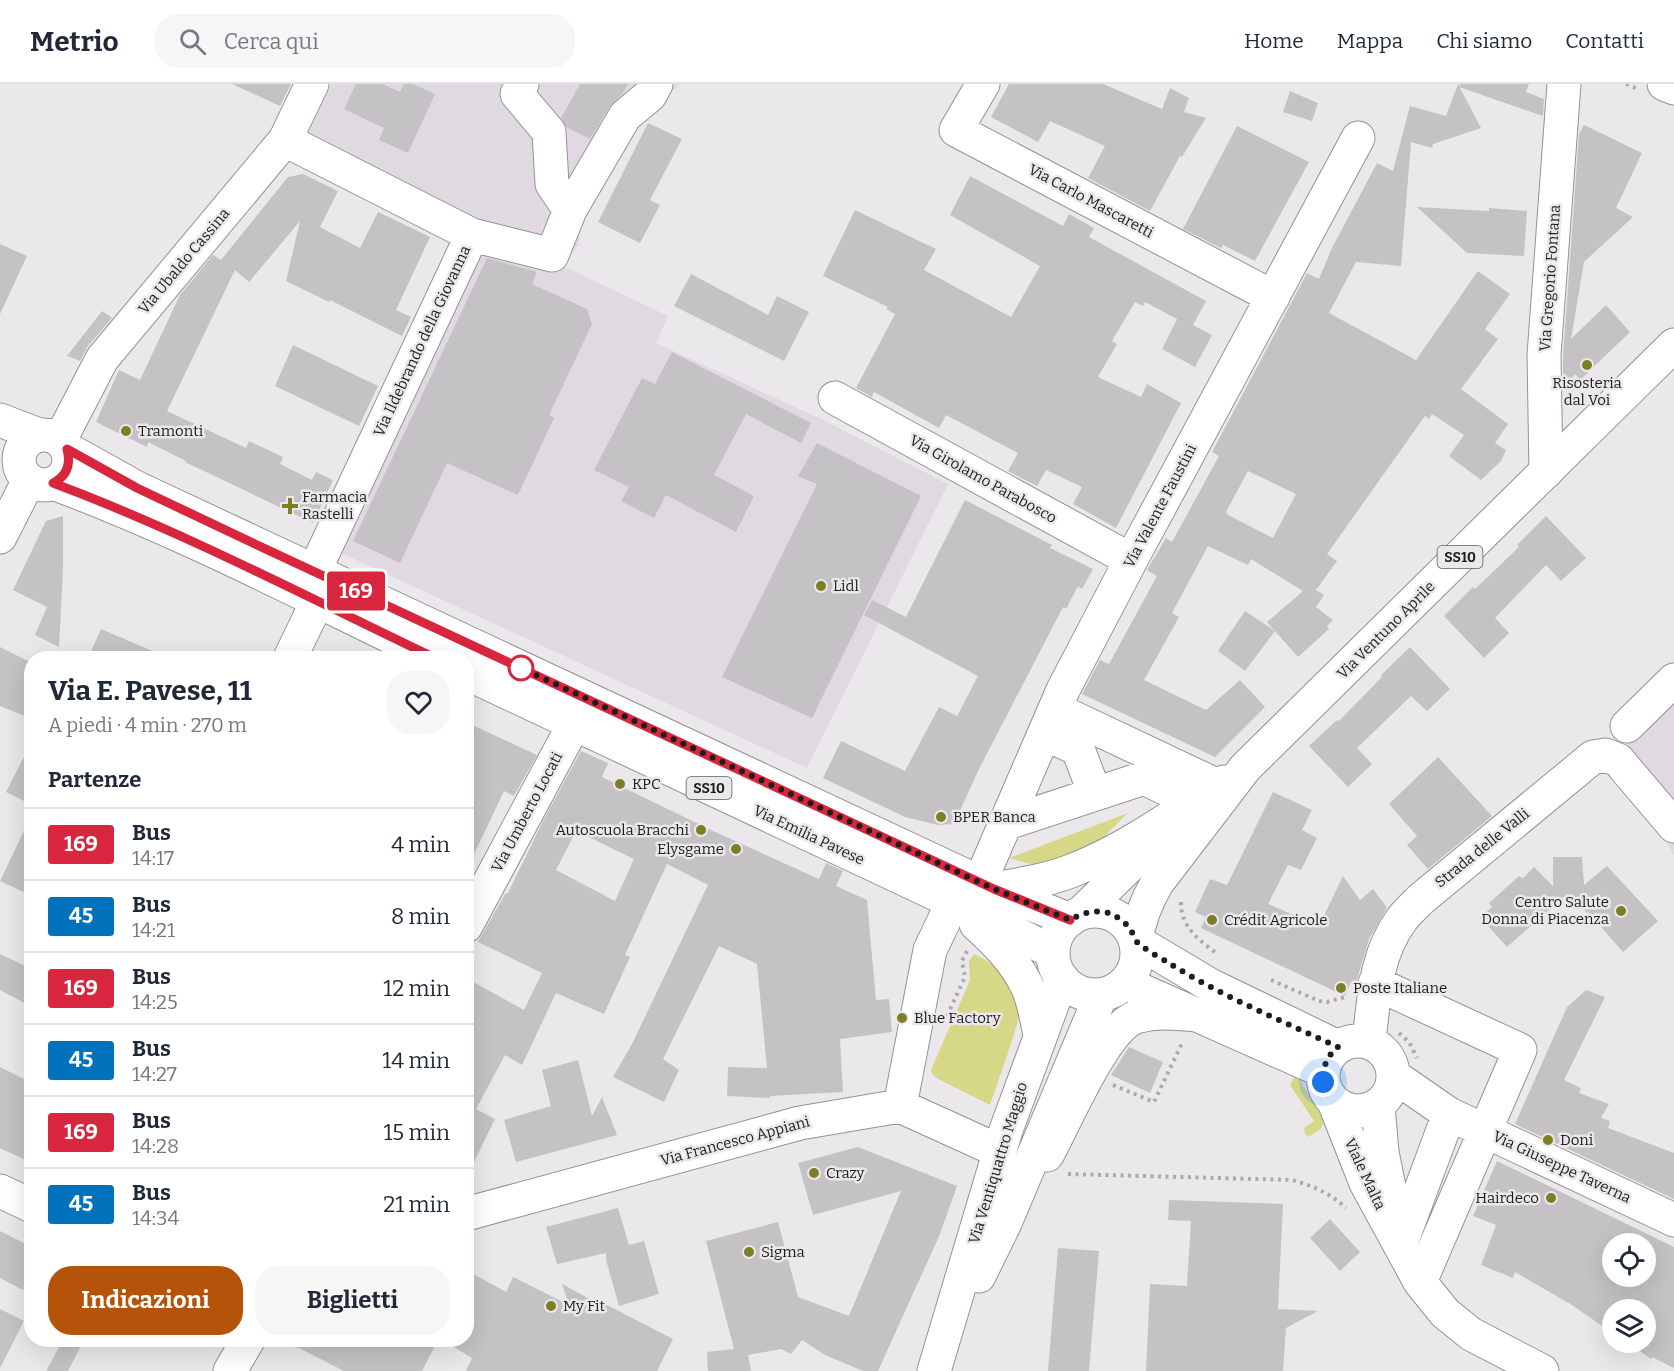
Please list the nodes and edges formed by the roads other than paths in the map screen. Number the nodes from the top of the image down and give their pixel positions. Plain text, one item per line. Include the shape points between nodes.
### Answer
1 (312, 84) edge
2 (522, 84) edge
3 (656, 84) edge
4 (983, 84) edge
5 (1564, 84) edge
6 (1664, 84) edge
7 (1674, 88) edge
8 (1358, 138) dead end
9 (285, 140) junction
10 (570, 210) junction
11 (472, 235) junction
12 (1273, 297) junction
13 (1671, 353) edge
14 (835, 398) dead end
15 (0, 420) edge
16 (55, 441) junction
17 (1546, 471) junction
18 (26, 472) edge
19 (0, 537) edge
20 (1131, 560) junction
21 (316, 587) junction
22 (293, 651) edge
23 (423, 651) edge
24 (452, 651) edge
25 (474, 662) edge
26 (474, 676) edge
27 (1674, 680) edge
28 (581, 712) junction
29 (1050, 722) junction
30 (1627, 726) dead end
31 (1245, 768) junction
32 (1095, 794) junction
33 (1206, 794) junction
34 (1007, 823) junction
35 (1674, 826) edge
36 (987, 885) junction
37 (953, 902) junction
38 (474, 911) edge
39 (1075, 917) junction
40 (1136, 941) junction
41 (1057, 965) junction
42 (1113, 989) junction
43 (1361, 989) junction
44 (1190, 1028) junction
45 (1040, 1034) junction
46 (1343, 1053) junction
47 (1386, 1093) junction
48 (1334, 1102) junction
49 (900, 1106) junction
50 (1449, 1114) junction
51 (1486, 1131) junction
52 (999, 1151) junction
53 (0, 1191) edge
54 (24, 1202) edge
55 (474, 1212) edge
56 (1674, 1220) edge
57 (1005, 1223) junction
58 (1401, 1243) junction
59 (1420, 1281) junction
60 (244, 1347) edge
61 (938, 1360) edge
62 (230, 1371) edge
63 (1542, 1371) edge

1 - 9 street, Via Ubaldo Cassina
2 - 10 street via 517,94 549,132 552,184
3 - 10 street via 651,94 625,116
4 - 12 street, Via Carlo Mascaretti via 956,130
5 - 17 street, Via Gregorio Fontana via 1544,355
6 - 7 street
8 - 12 street, Via Valente Faustini
9 - 11 street, Via Ildebrando della Giovanna
9 - 16 street, Via Ubaldo Cassina via 102,359
10 - 11 street via 552,255
11 - 21 street, Via Ildebrando della Giovanna
12 - 20 street, Via Valente Faustini
13 - 17 street, Via Ventuno Aprile / SS10
14 - 20 street, Via Girolamo Parabosco
15 - 16 street, Via Emilia Pavese / SS10
16 - 18 street via 27,440 19,457
16 - 18 street via 69,463 59,480
16 - 21 street, Via Emilia Pavese / SS10
17 - 31 street, Via Ventuno Aprile / SS10
18 - 19 street
18 - 21 street, Via Emilia Pavese / SS10
20 - 29 street, Via Valente Faustini
21 - 22 street, Via Ildebrando della Giovanna
21 - 23 street, Via Emilia Pavese / SS10
21 - 24 street, Via Emilia Pavese / SS10
25 - 28 street, Via Emilia Pavese / SS10
26 - 28 street, Via Emilia Pavese / SS10
27 - 30 street
28 - 36 street, Via Emilia Pavese / SS10
28 - 37 street, Via Emilia Pavese / SS10
28 - 38 street, Via Umberto Locati
29 - 32 street via 1078,748
29 - 33 street
29 - 34 street, Via Valente Faustini
31 - 33 street, SS10
31 - 40 street, Via Ventuno Aprile / SS10 via 1157,883 1139,919
32 - 33 street via 1144,778
32 - 34 street
33 - 36 street, SS10 via 1142,835 1076,869 1032,883
33 - 39 street, SS10
34 - 36 street, Via Valente Faustini
35 - 43 street, Strada delle Valli via 1618,760 1605,755 1593,757 1421,899 1401,920
36 - 39 street, Via Emilia Pavese / SS10
37 - 41 street, Via Emilia Pavese / SS10
37 - 45 street via 1012,960 1027,986
37 - 49 street via 930,950
39 - 40 street, SS10 via 1103,912 1114,915 1124,922
39 - 41 street, SS10 via 1058,934
40 - 42 street, SS10 via 1138,953 1132,975
40 - 46 street via 1210,985
41 - 42 street, SS10 via 1070,987 1079,992
41 - 45 street, Via Ventiquattro Maggio
42 - 44 street
42 - 57 street, Via Ventiquattro Maggio
43 - 46 street, Strada delle Valli
43 - 51 street via 1520,1050
44 - 46 street
44 - 57 street via 1166,1012 1134,1018 1115,1033
45 - 52 street, Via Ventiquattro Maggio
46 - 47 street via 1379,1047 1387,1054 1392,1065
46 - 48 street via 1323,1082
47 - 48 street via 1367,1110 1355,1111
47 - 50 street, Via Giuseppe Taverna
47 - 58 street, Viale Malta via 1382,1152
48 - 58 street, Viale Malta via 1366,1183
49 - 52 street
49 - 55 street, Via Francesco Appiani via 800,1123
50 - 51 street, Via Giuseppe Taverna
50 - 58 street
51 - 56 street, Via Giuseppe Taverna
51 - 59 street
52 - 61 street, Via Ventiquattro Maggio
53 - 54 street
57 - 61 street, Via Ventiquattro Maggio
58 - 59 street, Viale Malta
59 - 63 street, Viale Malta via 1445,1314 1471,1334
60 - 62 street

